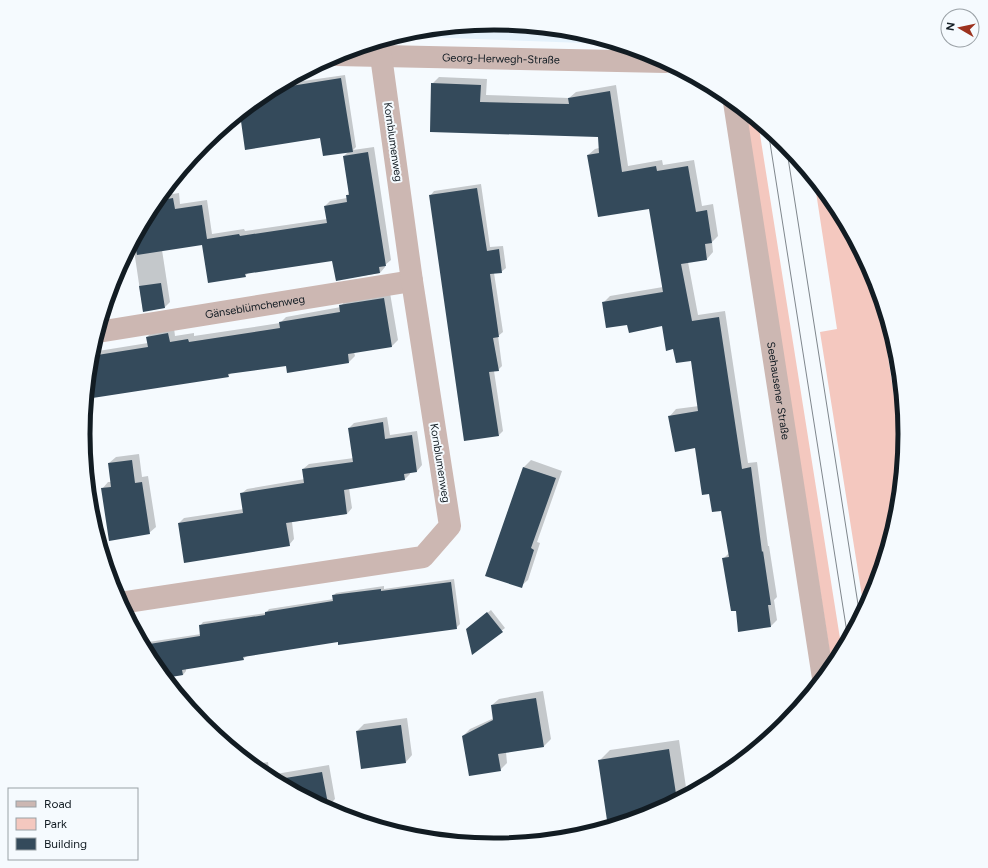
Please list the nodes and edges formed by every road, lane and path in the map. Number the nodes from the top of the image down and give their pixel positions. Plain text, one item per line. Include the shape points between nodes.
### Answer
1 (353, 55) edge
2 (381, 56) junction
3 (650, 62) edge
4 (735, 110) edge
5 (412, 281) junction
6 (104, 331) edge
7 (127, 602) edge
8 (822, 670) edge

1 - 2 street, Georg-Herwegh-Straße
2 - 3 street, Georg-Herwegh-Straße
2 - 5 street, Kornblumenweg
4 - 8 street, Seehausener Straße
5 - 6 street, Gänseblümchenweg
5 - 7 street, Kornblumenweg via 450,526 423,557

